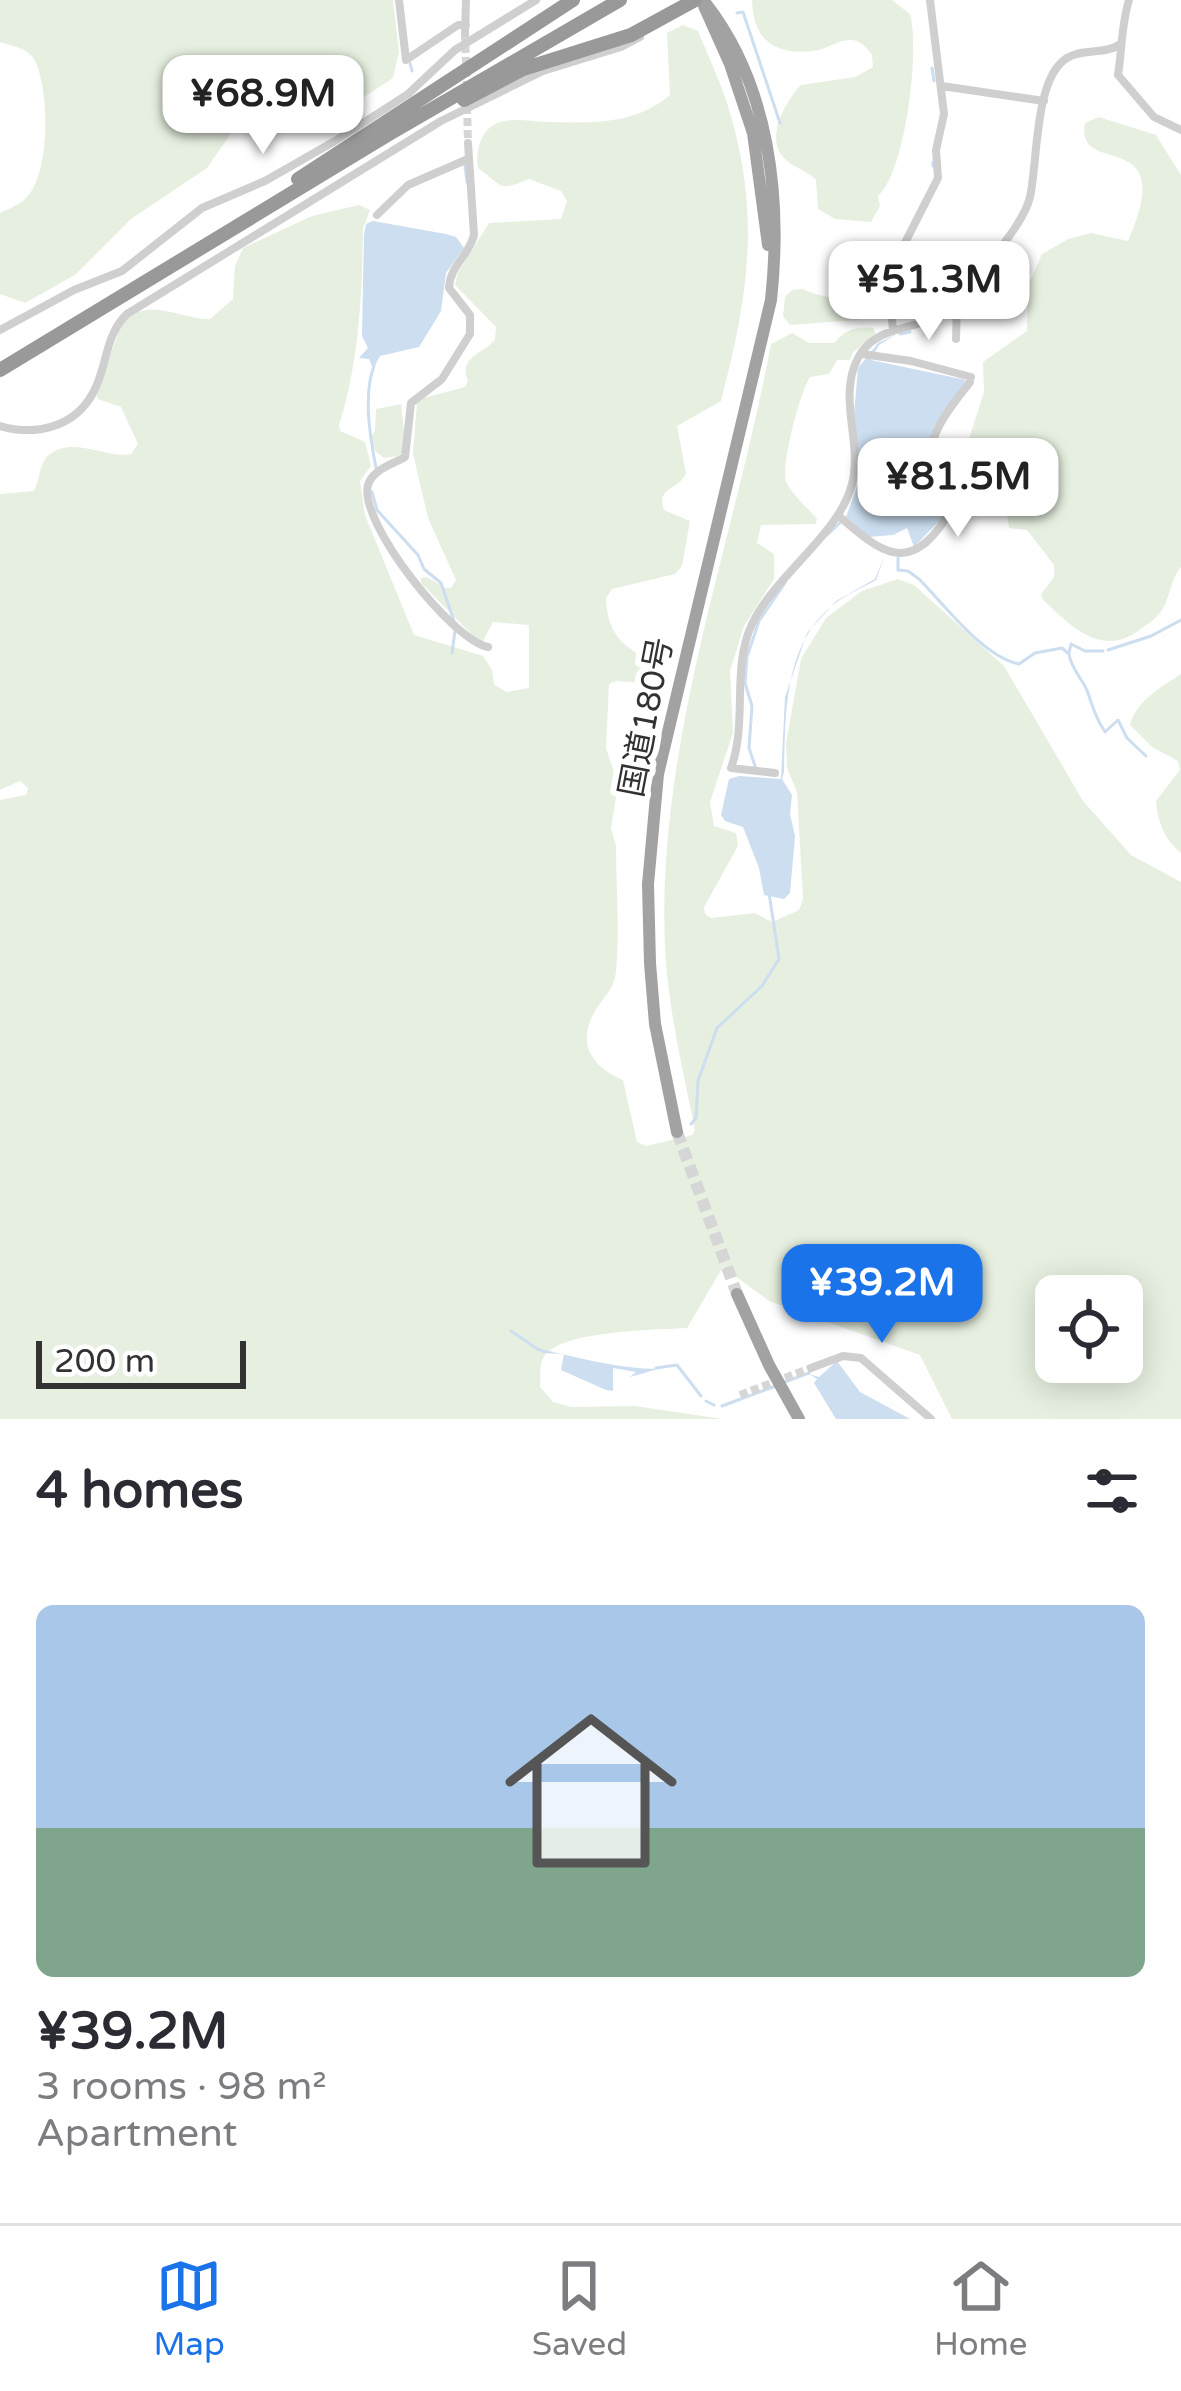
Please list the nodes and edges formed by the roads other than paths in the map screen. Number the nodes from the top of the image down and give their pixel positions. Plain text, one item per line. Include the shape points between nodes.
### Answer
1 (399, 0) edge
2 (466, 0) edge
3 (536, 0) edge
4 (573, 0) edge
5 (620, 0) edge
6 (699, 0) edge
7 (930, 0) edge
8 (1129, 0) edge
9 (1119, 45) junction
10 (942, 86) junction
11 (1044, 101) junction
12 (1181, 130) edge
13 (468, 143) tunnel mouth
14 (468, 160) junction
15 (272, 205) junction
16 (377, 214) dead end
17 (212, 242) junction
18 (957, 305) junction
19 (0, 330) edge
20 (892, 330) junction
21 (956, 339) dead end
22 (868, 354) junction
23 (0, 370) edge
24 (0, 426) edge
25 (839, 516) junction
26 (488, 647) dead end
27 (775, 773) dead end
28 (677, 1132) tunnel mouth
29 (737, 1294) tunnel mouth
30 (811, 1368) tunnel mouth
31 (799, 1419) edge
32 (931, 1419) edge

1 - 2 street via 406,59 458,25 466,29
3 - 19 street via 335,141 202,208 122,272
4 - 17 highway
5 - 15 highway
6 - 15 highway via 631,35 523,69
6 - 24 street via 621,47 543,71 441,121 128,314 109,339 94,392 53,428
6 - 28 highway, 国道180号 via 720,21 766,141 776,235 766,318 656,791 650,963
7 - 10 street
8 - 9 street
9 - 11 street via 1064,61
9 - 12 street via 1120,77 1154,117
10 - 11 street
10 - 20 street via 937,183 888,276
11 - 18 street via 1028,203
13 - 14 street
14 - 16 street via 409,185
14 - 26 street via 473,235 449,288 470,315 470,334 442,379 411,403 405,457 373,476 367,491 415,586 471,641
15 - 17 highway
17 - 23 highway
18 - 20 street
18 - 21 street
20 - 22 street
22 - 25 street via 854,368 854,473
22 - 25 street via 970,380 936,432 931,462 946,518 911,553 891,553
25 - 27 street via 771,593 745,644 730,768
29 - 31 highway
30 - 32 street via 861,1358

